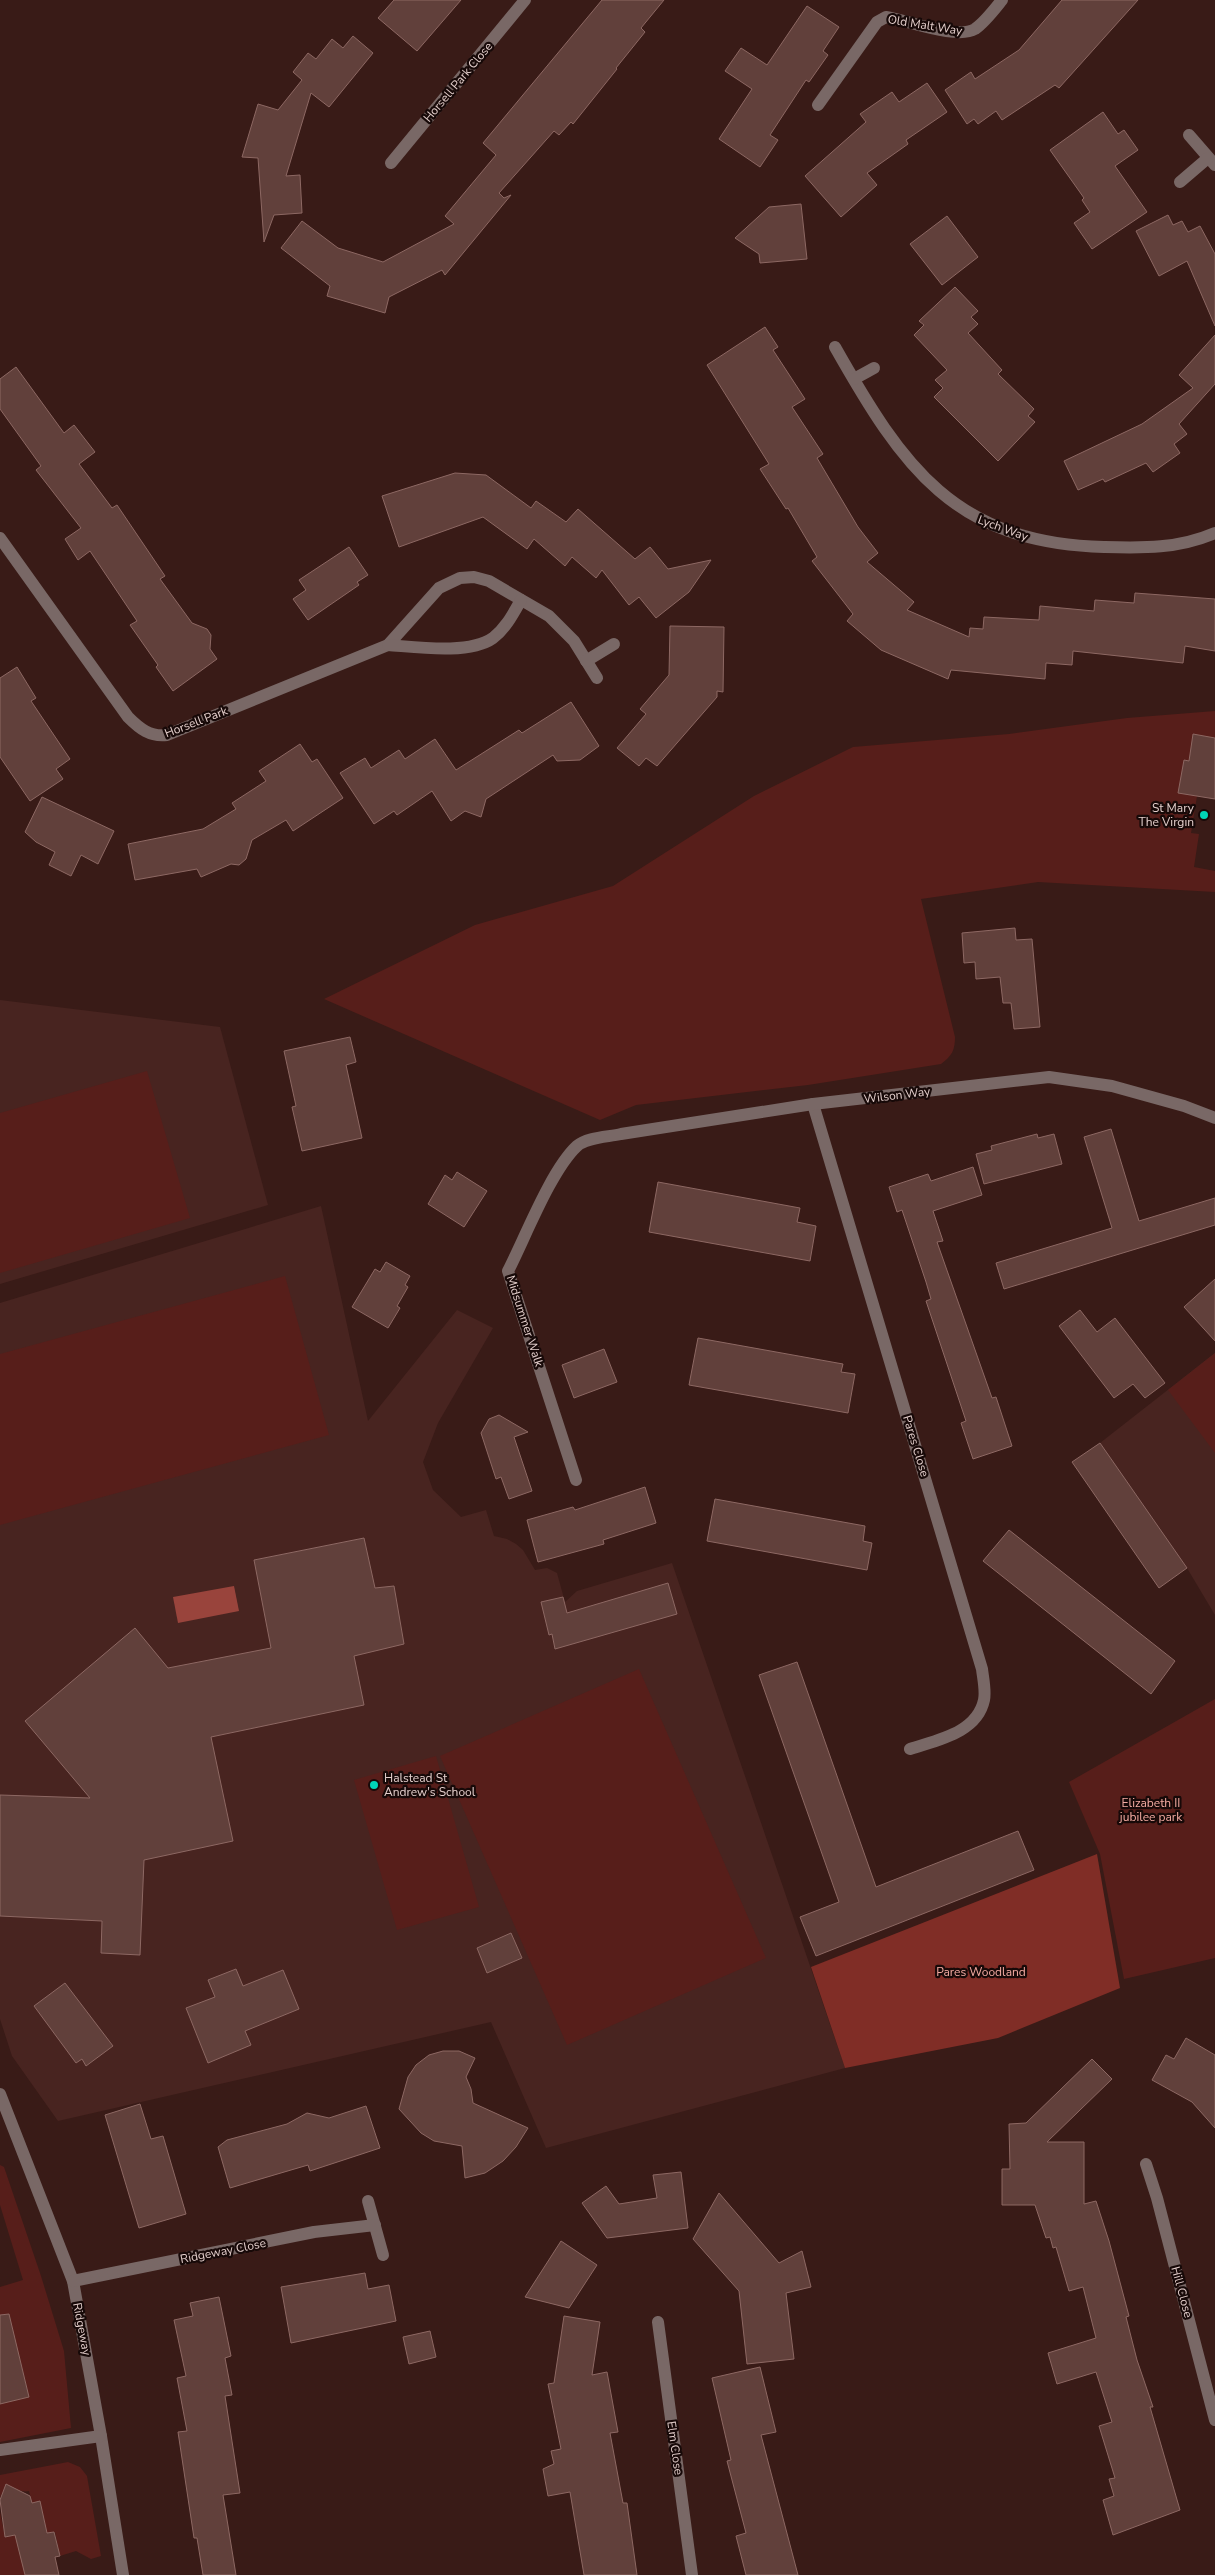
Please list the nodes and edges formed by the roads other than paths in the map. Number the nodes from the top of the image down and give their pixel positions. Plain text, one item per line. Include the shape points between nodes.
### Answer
1 (525, 0) edge
2 (1002, 0) edge
3 (818, 105) dead end
4 (1189, 134) dead end
5 (1211, 161) edge
6 (391, 163) dead end
7 (1180, 182) dead end
8 (836, 348) dead end
9 (874, 368) dead end
10 (854, 380) junction
11 (1215, 532) edge
12 (0, 538) edge
13 (521, 600) junction
14 (614, 644) dead end
15 (388, 645) junction
16 (586, 662) junction
17 (597, 678) dead end
18 (813, 1104) junction
19 (1215, 1118) edge
20 (577, 1145) joint
21 (576, 1480) dead end
22 (910, 1749) dead end
23 (0, 2094) edge
24 (1146, 2164) dead end
25 (368, 2200) dead end
26 (375, 2225) junction
27 (383, 2255) dead end
28 (72, 2281) junction
29 (658, 2322) dead end
30 (1215, 2420) edge
31 (101, 2436) junction
32 (0, 2450) edge
33 (122, 2575) edge
34 (692, 2575) edge

1 - 6 street, Horsell Park Close
2 - 3 street, Old Malt Way via 973,30 964,32 944,31 886,17 877,22
4 - 5 street
5 - 7 street
8 - 10 street, Lych Way
9 - 10 street
10 - 11 street, Lych Way via 893,440 925,480 947,500 990,525 1044,542 1091,547 1158,548
12 - 15 street, Horsell Park via 128,717 138,727 158,736
13 - 15 street, Horsell Park via 508,623 492,639 468,646 435,648
13 - 15 street, Horsell Park via 489,581 474,577 449,581
13 - 16 street, Horsell Park via 563,628
14 - 16 street
16 - 17 street, Horsell Park
18 - 19 street, Wilson Way via 1049,1077 1112,1086
18 - 20 street, Wilson Way via 621,1134
18 - 22 street, Pares Close via 982,1669 984,1700 977,1716 959,1732
20 - 21 street, Midsummer Walk via 554,1177 508,1271
23 - 28 street, Ridgeway
24 - 30 street, Hill Close
25 - 26 street
26 - 27 street
26 - 28 street, Ridgeway Close via 314,2232
28 - 31 street, Ridgeway
29 - 34 street, Elm Close
31 - 32 street
31 - 33 street, Ridgeway

